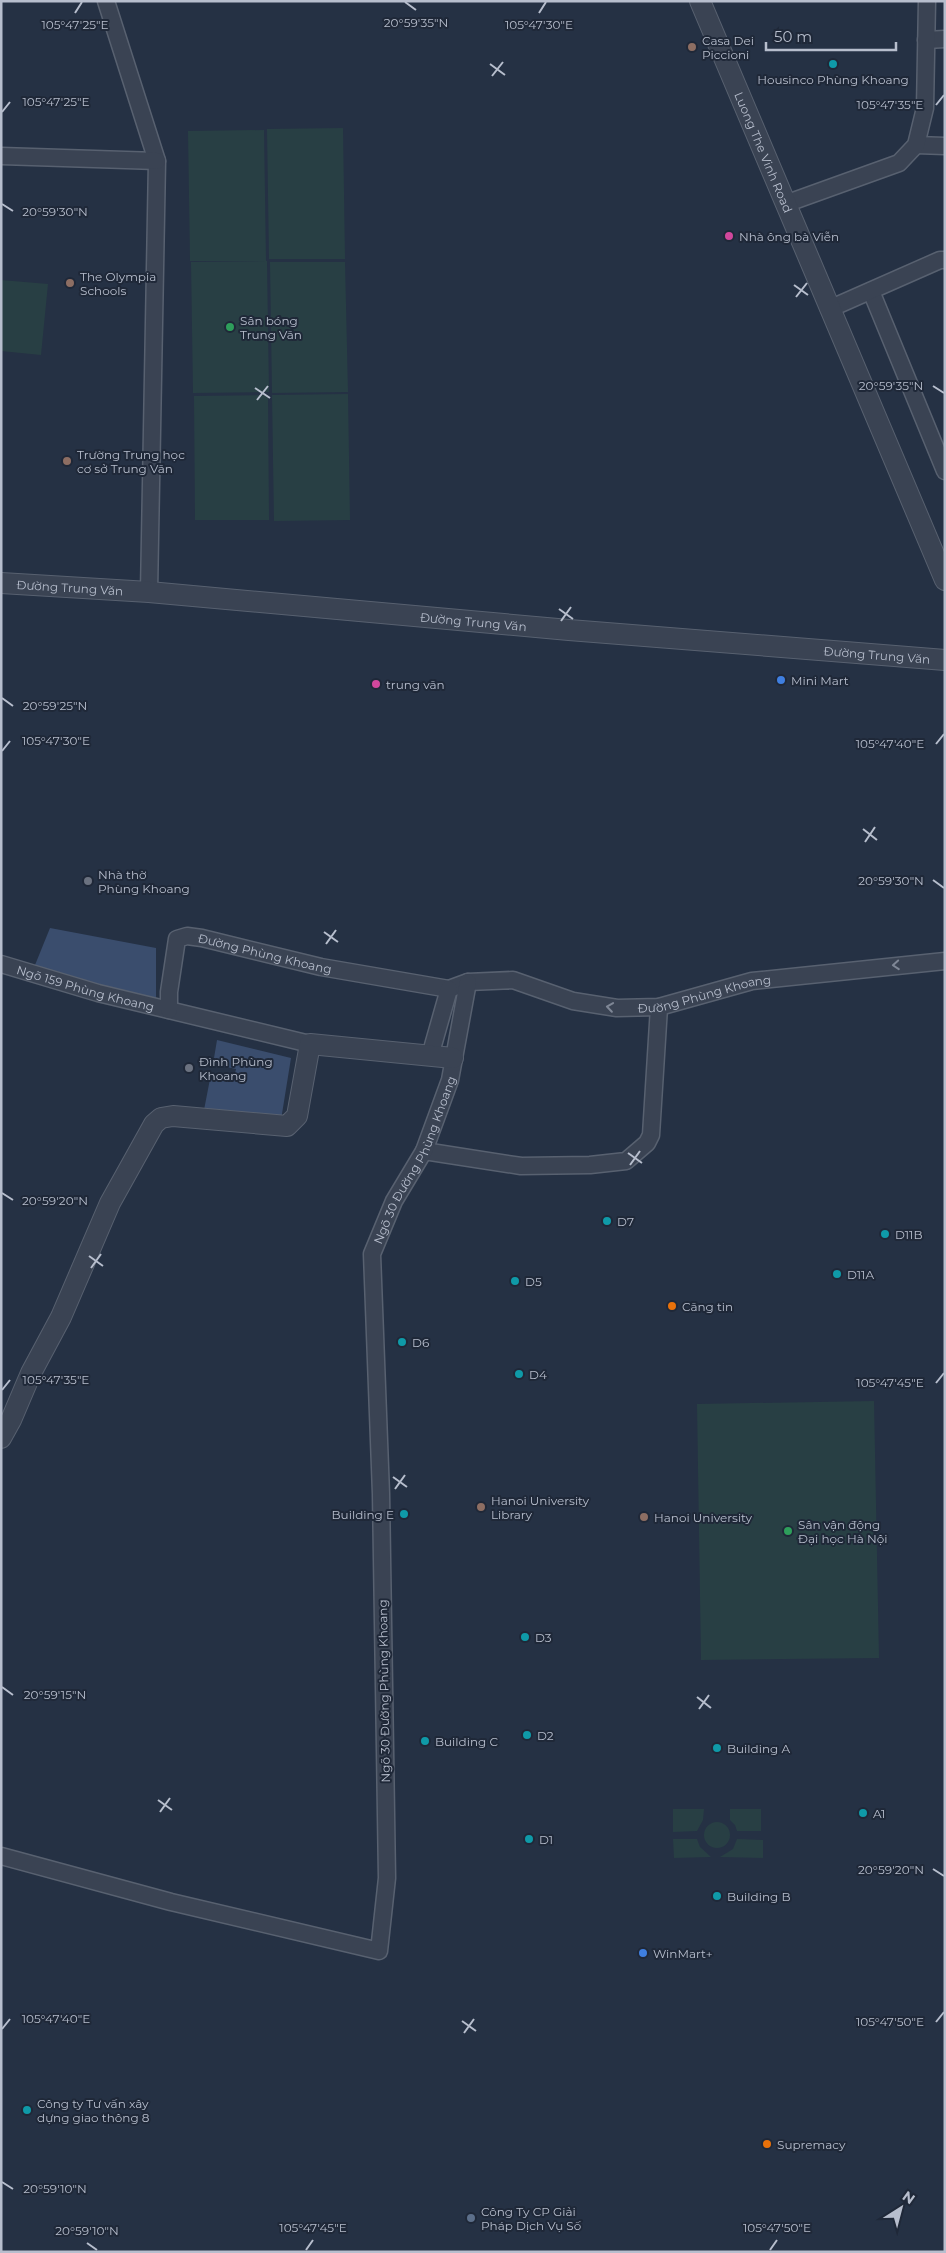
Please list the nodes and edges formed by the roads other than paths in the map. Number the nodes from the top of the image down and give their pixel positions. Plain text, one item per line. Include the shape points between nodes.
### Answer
1 (106, 1) edge
2 (700, 1) edge
3 (927, 1) edge
4 (926, 40) junction
5 (945, 40) edge
6 (916, 145) junction
7 (945, 146) edge
8 (1, 156) edge
9 (157, 161) junction
10 (785, 204) junction
11 (945, 260) edge
12 (871, 291) junction
13 (830, 309) junction
14 (945, 471) edge
15 (945, 580) edge
16 (1, 583) edge
17 (149, 592) junction
18 (945, 660) edge
19 (945, 961) edge
20 (1, 964) edge
21 (468, 982) junction
22 (449, 990) junction
23 (658, 1007) junction
24 (169, 1010) junction
25 (310, 1044) junction
26 (430, 1056) junction
27 (453, 1058) junction
28 (424, 1151) junction
29 (1, 1438) edge
30 (1, 1856) edge

1 - 9 street
2 - 10 street, Luong The Vinh Road
3 - 4 street
4 - 5 street
4 - 6 street via 925,108
6 - 7 street
6 - 10 street via 899,163
8 - 9 street
9 - 17 street
10 - 13 street, Luong The Vinh Road
11 - 12 street
12 - 13 street
12 - 14 street
13 - 15 street, Luong The Vinh Road
16 - 17 street, Đường Trung Văn
17 - 18 street, Đường Trung Văn
19 -> 23 street, Đường Phùng Khoang via 752,981
20 - 24 street, Ngõ 159 Phùng Khoang
21 - 22 street, Đường Phùng Khoang
23 -> 21 street, Đường Phùng Khoang via 617,1008 572,1001 513,980
21 - 27 street
22 - 24 street, Đường Phùng Khoang via 321,967 187,936 177,939
22 - 26 street
23 - 28 street via 651,1135 647,1143 626,1162 521,1166
24 - 25 street
25 - 26 street
25 - 29 street via 297,1116 287,1126 173,1116 161,1118 154,1124 110,1203 61,1317
26 - 27 street
27 - 28 street, Ngõ 30 Đường Phùng Khoang via 450,1080
28 - 30 street, Ngõ 30 Đường Phùng Khoang via 394,1201 372,1254 381,1494 388,1878 379,1951 171,1902

